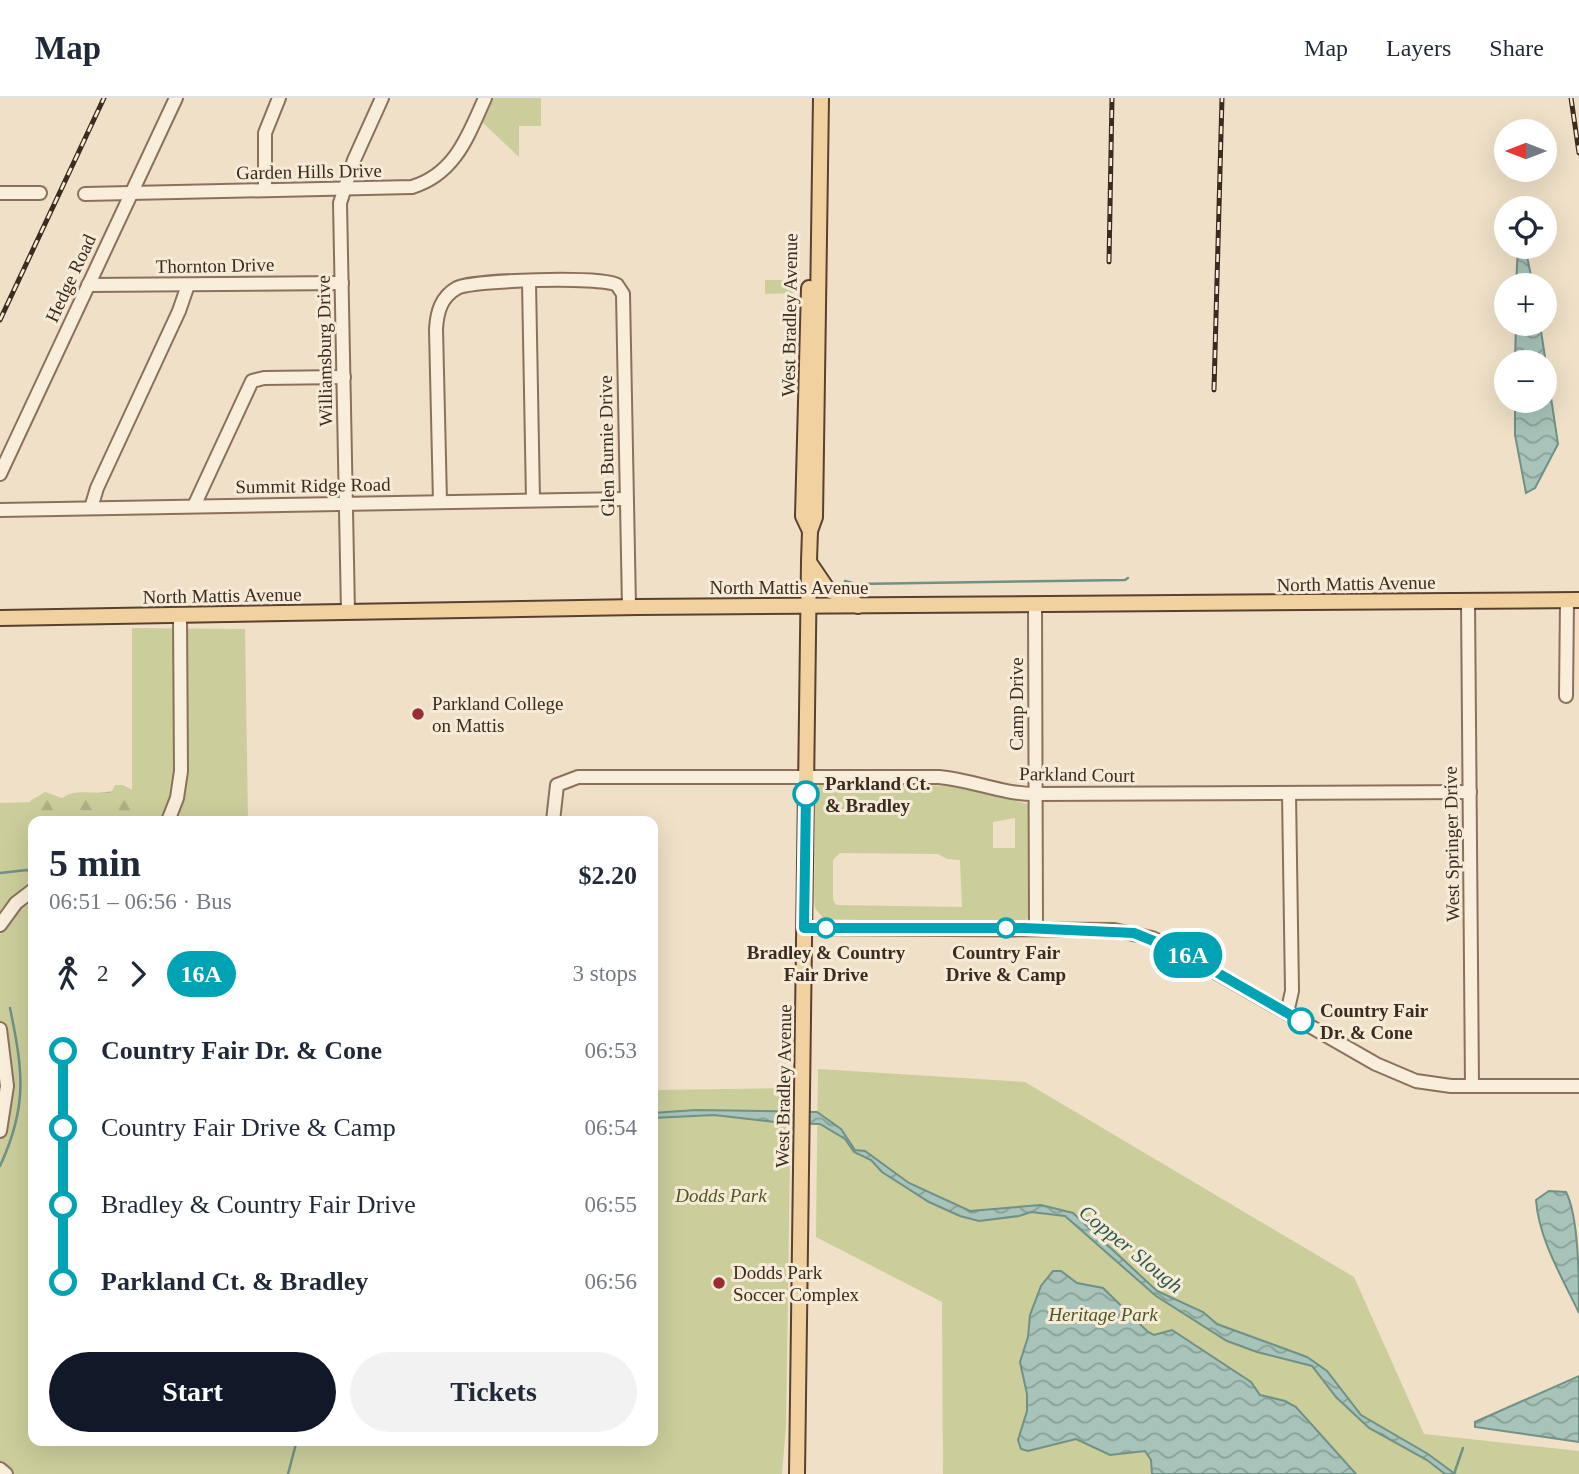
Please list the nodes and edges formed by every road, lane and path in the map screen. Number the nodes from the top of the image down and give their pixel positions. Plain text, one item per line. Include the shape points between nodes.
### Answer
1 (176, 98) edge
2 (279, 98) edge
3 (382, 98) edge
4 (485, 98) edge
5 (812, 98) edge
6 (821, 98) edge
7 (343, 189) junction
8 (265, 190) junction
9 (0, 193) edge
10 (40, 193) dead end
11 (132, 193) junction
12 (85, 194) dead end
13 (529, 282) junction
14 (342, 283) junction
15 (88, 285) junction
16 (188, 285) junction
17 (344, 377) junction
18 (0, 474) edge
19 (626, 499) junction
20 (533, 500) junction
21 (440, 502) junction
22 (345, 504) junction
23 (194, 506) junction
24 (92, 508) junction
25 (0, 510) edge
26 (810, 531) junction
27 (809, 561) junction
28 (1573, 600) edge
29 (1468, 601) junction
30 (1035, 604) junction
31 (808, 606) junction
32 (858, 606) junction
33 (629, 607) junction
34 (348, 612) junction
35 (180, 615) junction
36 (0, 618) edge
37 (1566, 696) dead end
38 (806, 776) junction
39 (1470, 792) junction
40 (1035, 794) junction
41 (1289, 794) junction
42 (170, 816) edge
43 (553, 816) edge
44 (28, 894) edge
45 (0, 925) edge
46 (804, 928) junction
47 (1036, 929) junction
48 (1287, 1013) junction
49 (0, 1029) edge
50 (1472, 1086) junction
51 (1579, 1086) edge
52 (0, 1131) edge
53 (0, 1469) edge
54 (6, 1474) edge
55 (797, 1474) edge

1 - 11 street, Hedge Road
2 - 8 street via 265,133
3 - 7 street, Williamsburg Drive
4 - 7 street, Garden Hills Drive via 457,156 435,177 398,189
5 - 26 main road, West Bradley Avenue via 803,516
6 - 26 main road, West Bradley Avenue via 815,517
7 - 8 street, Garden Hills Drive
7 - 14 street, Williamsburg Drive
8 - 11 street, Garden Hills Drive
9 - 10 street
11 - 12 street, Garden Hills Drive
11 - 15 street, Hedge Road
13 - 19 street, Glen Burnie Drive via 612,282 623,294
13 - 20 street
13 - 21 street via 469,284 453,290 443,301 436,329
14 - 16 street, Thornton Drive
14 - 17 street, Williamsburg Drive
15 - 16 street, Thornton Drive
15 - 18 street, Hedge Road
16 - 24 street
17 - 22 street, Williamsburg Drive
17 - 23 street via 252,381
19 - 20 street, Summit Ridge Road
19 - 33 street, Glen Burnie Drive
20 - 21 street, Summit Ridge Road
21 - 22 street, Summit Ridge Road
22 - 23 street, Summit Ridge Road
22 - 34 street, Williamsburg Drive
23 - 24 street, Summit Ridge Road
24 - 25 street, Summit Ridge Road
26 - 27 main road, West Bradley Avenue
27 - 31 main road, West Bradley Avenue
27 - 32 main road via 828,590 849,597
28 - 29 main road, North Mattis Avenue
28 - 37 street
29 - 30 main road, North Mattis Avenue
29 - 39 street, West Springer Drive
30 - 32 main road, North Mattis Avenue
30 - 40 street, Camp Drive
31 - 32 main road, North Mattis Avenue
31 - 33 main road, North Mattis Avenue
31 - 38 main road, West Bradley Avenue
33 - 34 main road, North Mattis Avenue
34 - 35 main road, North Mattis Avenue
35 - 36 main road, North Mattis Avenue
35 - 42 street via 181,771
38 - 40 street, Parkland Court via 956,779 999,791
38 - 43 street, Parkland Court via 578,776 557,785
38 - 46 main road, West Bradley Avenue
39 - 41 street, Parkland Court
39 - 50 street, West Springer Drive
40 - 41 street, Parkland Court
40 - 47 street, Camp Drive
41 - 48 street via 1292,991
44 - 45 street
46 - 47 street
46 - 55 main road, West Bradley Avenue
47 - 48 street via 1114,930 1152,938
48 - 50 street via 1396,1074 1430,1084
49 - 52 street via 7,1086
50 - 51 street
53 - 54 street

